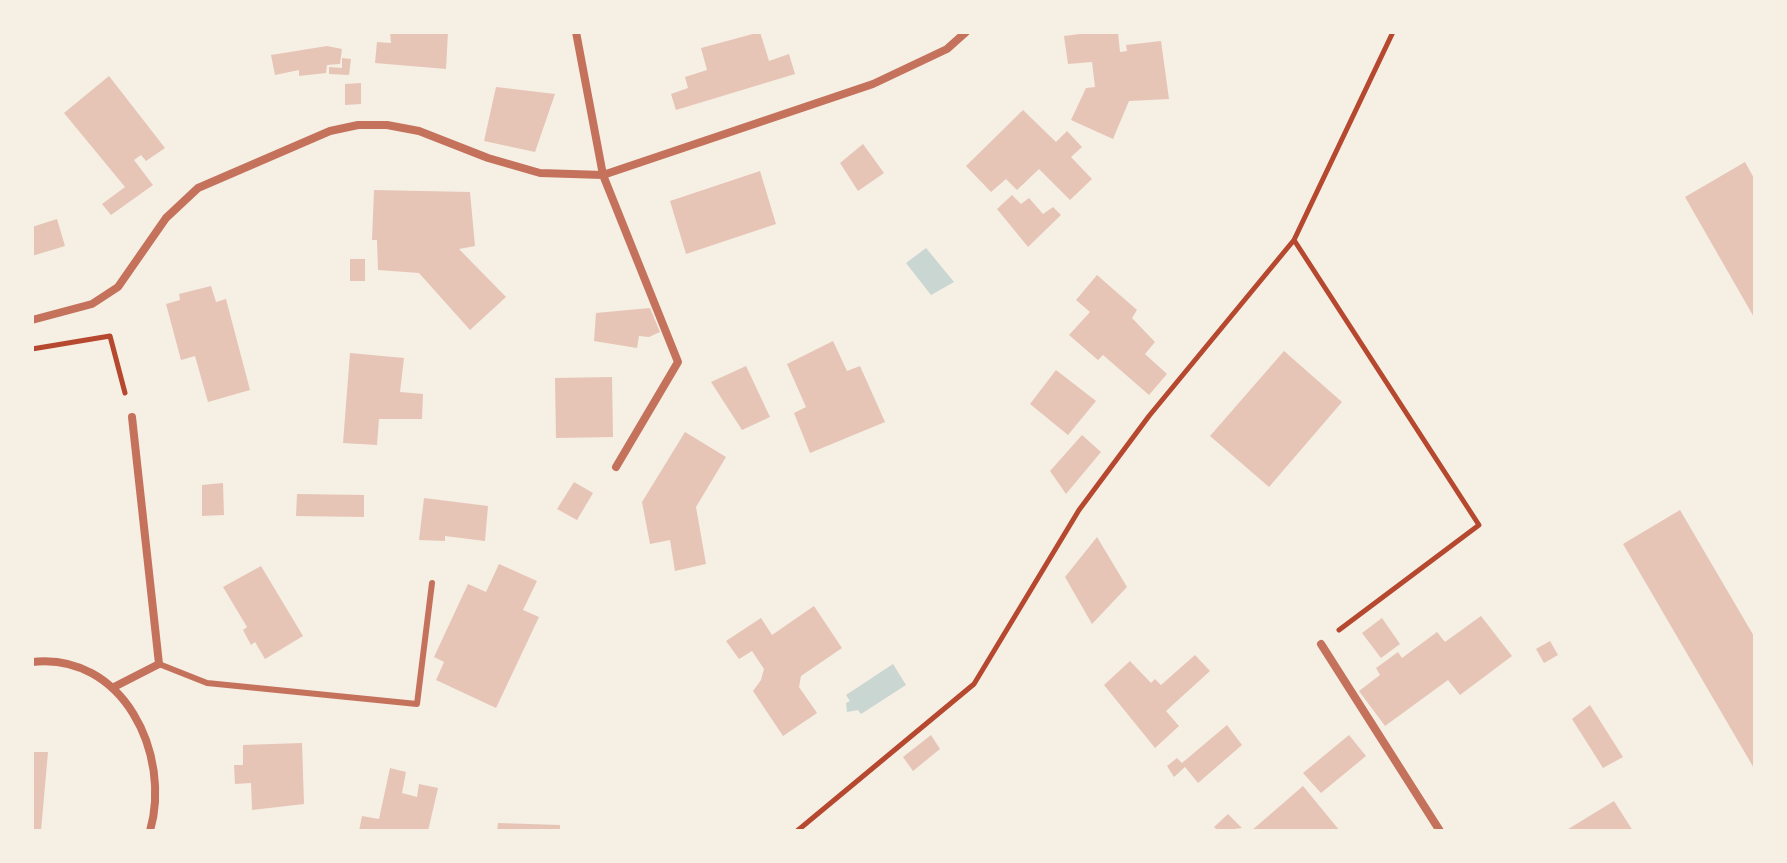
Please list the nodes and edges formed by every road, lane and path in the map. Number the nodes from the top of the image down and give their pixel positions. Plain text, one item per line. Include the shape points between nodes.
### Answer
1 (576, 32) edge
2 (966, 32) edge
3 (1393, 32) edge
4 (603, 175) junction
5 (1294, 240) junction
6 (32, 320) edge
7 (32, 349) edge
8 (132, 417) joint
9 (616, 467) dead end
10 (432, 583) dead end
11 (1321, 644) joint
12 (32, 662) edge
13 (159, 664) junction
14 (114, 687) junction
15 (150, 831) edge
16 (797, 831) edge
17 (1440, 831) edge

1 - 4 street
2 - 4 street via 947,49 873,84
3 - 5 path
4 - 6 street via 540,173 387,125 330,131 198,188 166,218 118,287 92,304
4 - 9 street via 678,362
5 - 11 path via 1479,525
5 - 16 path via 1079,510 974,684
7 - 8 path via 110,336
8 - 13 street
10 - 13 lane via 417,704 207,683
11 - 17 street
12 - 14 street via 74,667
13 - 14 street
14 - 15 street via 134,711 150,750 156,787

